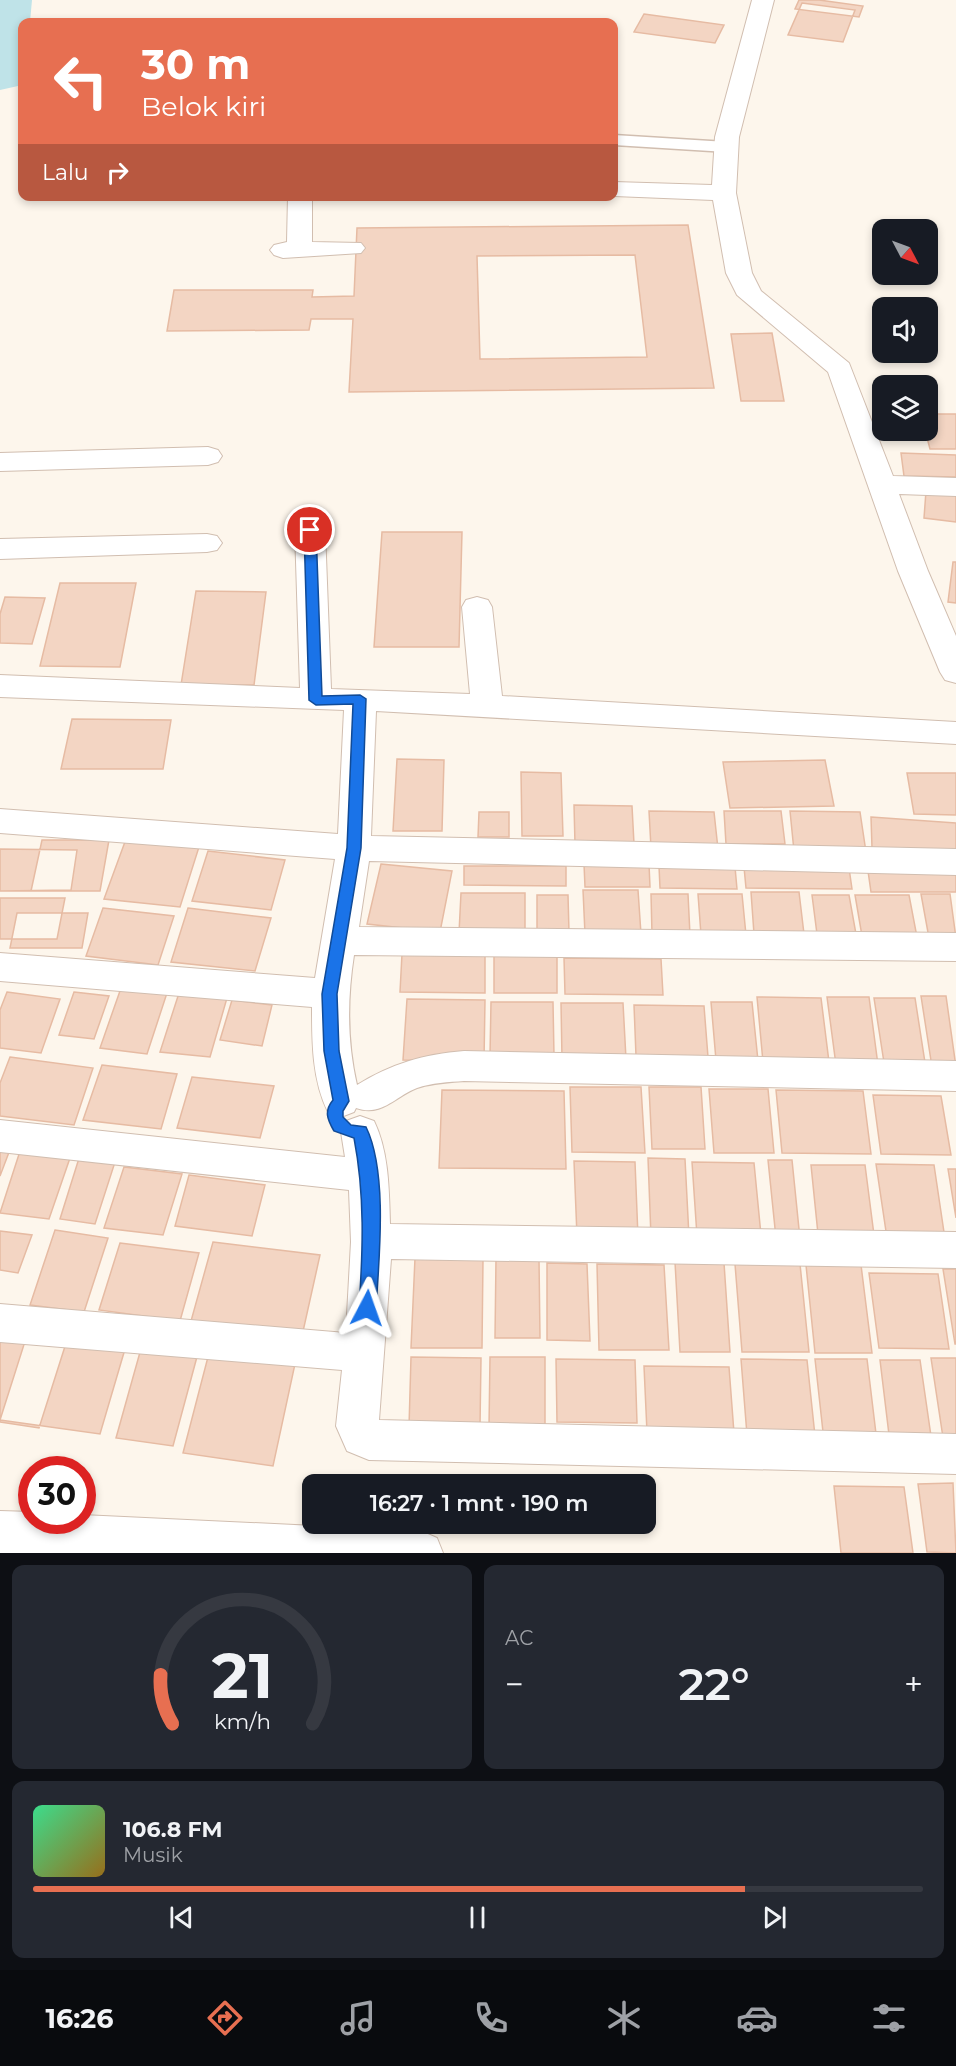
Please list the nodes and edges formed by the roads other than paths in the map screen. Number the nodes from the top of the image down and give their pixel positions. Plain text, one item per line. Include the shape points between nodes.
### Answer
1 (763, 0) edge
2 (618, 140) edge
3 (727, 147) junction
4 (618, 189) edge
5 (724, 194) junction
6 (299, 201) edge
7 (352, 248) dead end
8 (208, 456) dead end
9 (0, 462) edge
10 (882, 484) junction
11 (956, 487) edge
12 (310, 530) dead end
13 (207, 543) dead end
14 (0, 549) edge
15 (477, 607) dead end
16 (956, 672) edge
17 (0, 686) edge
18 (360, 699) junction
19 (316, 700) junction
20 (487, 708) junction
21 (956, 733) edge
22 (0, 821) edge
23 (354, 848) junction
24 (956, 862) edge
25 (340, 941) junction
26 (956, 946) edge
27 (0, 967) edge
28 (330, 994) junction
29 (956, 1076) edge
30 (357, 1110) junction
31 (0, 1136) edge
32 (369, 1176) junction
33 (372, 1241) junction
34 (956, 1250) edge
35 (0, 1323) edge
36 (364, 1353) junction
37 (956, 1454) edge
38 (0, 1532) edge
39 (421, 1553) edge

1 - 3 street
2 - 3 lane
3 - 5 street
4 - 5 street
5 - 10 street via 739,273 750,295 840,369
6 - 7 street via 291,249
8 - 9 street
10 - 11 street
10 - 16 street via 913,572
12 - 19 street
13 - 14 street
15 - 20 street
17 - 19 street
18 - 19 street
18 - 20 street
18 - 23 street
20 - 21 street
22 - 23 street
23 - 24 street
23 - 25 street
25 - 26 street
25 - 28 street
27 - 28 street
28 - 30 street via 331,1051
29 - 30 street via 464,1066 422,1069 393,1081
30 - 32 street
31 - 32 street
32 - 33 street
33 - 34 street
33 - 36 street
35 - 36 street
36 - 37 street via 357,1426 362,1437 369,1440
38 - 39 street

